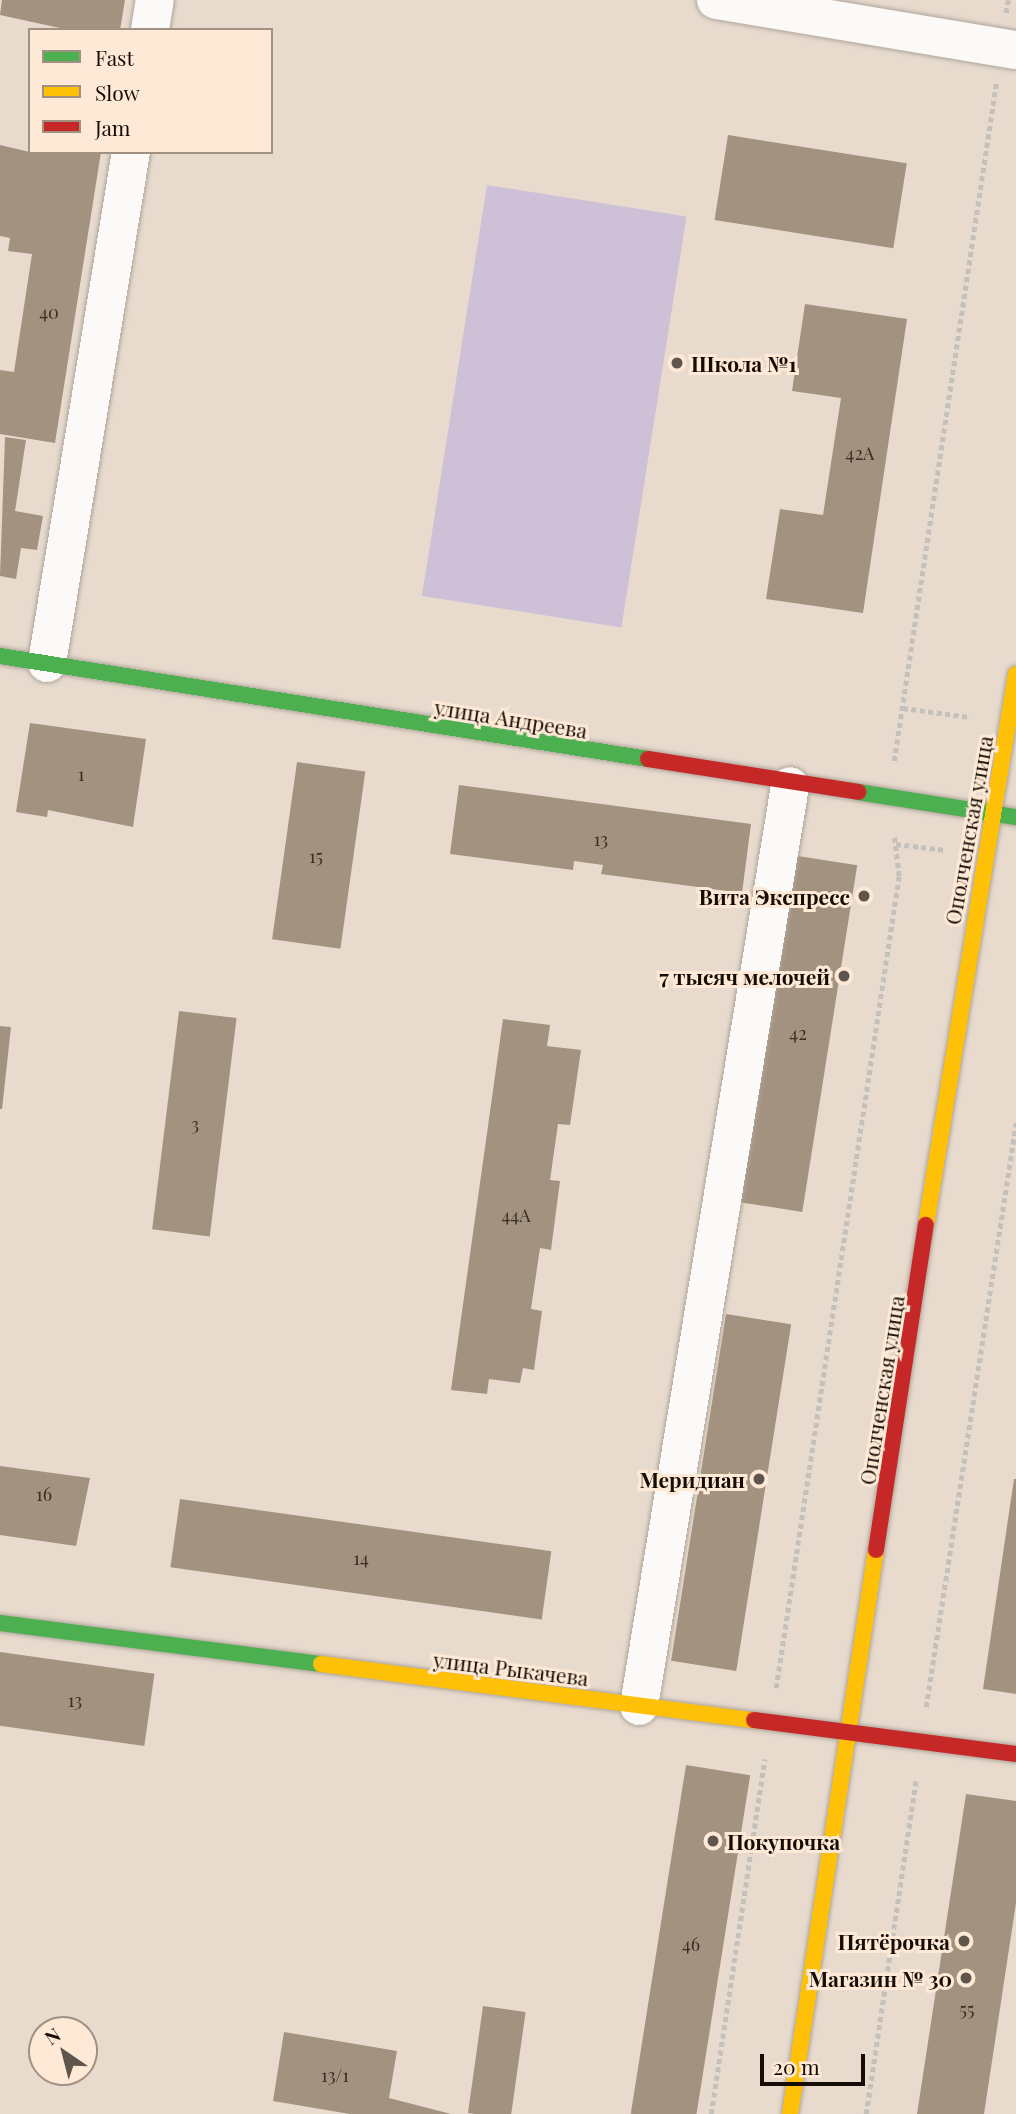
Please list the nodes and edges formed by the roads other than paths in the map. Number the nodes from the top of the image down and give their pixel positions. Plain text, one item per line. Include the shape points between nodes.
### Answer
1 (155, 0) edge
2 (716, 0) edge
3 (150, 28) edge
4 (1009, 49) edge
5 (131, 154) edge
6 (0, 656) edge
7 (47, 663) junction
8 (1016, 674) edge
9 (790, 786) junction
10 (990, 813) junction
11 (1016, 817) edge
12 (0, 1623) edge
13 (639, 1706) junction
14 (847, 1731) junction
15 (1016, 1754) edge
16 (790, 2114) edge

1 - 3 street
2 - 4 street
5 - 7 street
6 - 7 main road, улица Андреева
7 - 9 main road, улица Андреева
8 - 10 main road, Ополченская улица
9 - 10 main road, улица Андреева
9 - 13 street
10 - 11 main road, улица Андреева
10 - 14 main road, Ополченская улица
12 - 13 main road, улица Рыкачева
13 - 14 main road, улица Рыкачева
14 - 15 main road, улица Рыкачева
14 - 16 main road, Ополченская улица

